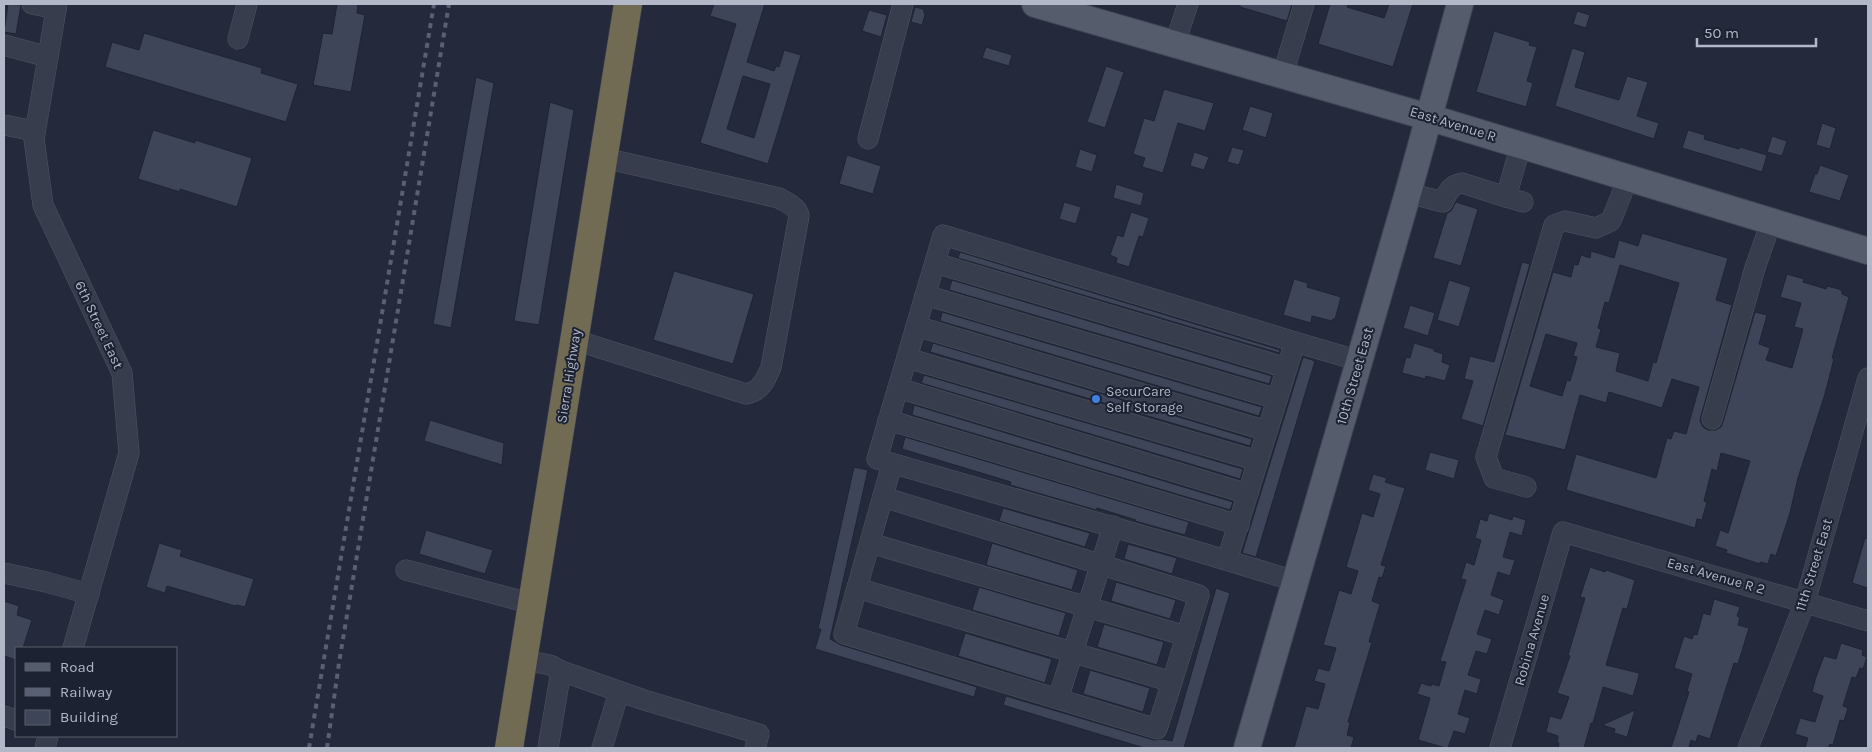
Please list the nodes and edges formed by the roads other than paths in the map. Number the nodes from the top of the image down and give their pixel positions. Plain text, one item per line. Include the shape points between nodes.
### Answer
1 (32, 4) edge
2 (247, 4) edge
3 (628, 4) edge
4 (903, 4) edge
5 (1035, 4) edge
6 (1188, 4) edge
7 (1304, 4) edge
8 (1460, 4) edge
9 (56, 6) edge
10 (238, 38) dead end
11 (1175, 43) junction
12 (4, 45) edge
13 (48, 57) junction
14 (1283, 74) junction
15 (1428, 117) junction
16 (4, 125) edge
17 (36, 131) junction
18 (868, 138) dead end
19 (1521, 145) junction
20 (604, 158) junction
21 (1628, 178) junction
22 (1408, 193) junction
23 (1771, 222) junction
24 (1868, 251) edge
25 (935, 263) junction
26 (925, 294) junction
27 (916, 326) junction
28 (574, 340) junction
29 (1295, 342) junction
30 (907, 358) junction
31 (1360, 360) junction
32 (1287, 368) junction
33 (1868, 378) edge
34 (898, 388) junction
35 (1277, 399) junction
36 (1712, 419) dead end
37 (888, 420) junction
38 (1267, 431) junction
39 (1258, 461) junction
40 (892, 464) junction
41 (1526, 487) dead end
42 (1248, 494) junction
43 (882, 497) junction
44 (1238, 525) junction
45 (1112, 526) junction
46 (1563, 532) joint
47 (870, 543) junction
48 (1227, 560) junction
49 (1102, 563) junction
50 (406, 570) dead end
51 (4, 573) edge
52 (1295, 581) junction
53 (857, 588) junction
54 (89, 594) junction
55 (1804, 602) junction
56 (533, 604) junction
57 (1088, 606) junction
58 (1868, 621) edge
59 (1186, 636) junction
60 (73, 647) edge
61 (1073, 652) junction
62 (524, 660) junction
63 (561, 671) junction
64 (1172, 682) junction
65 (619, 692) junction
66 (1058, 699) junction
67 (509, 748) edge
68 (548, 748) edge
69 (602, 748) edge
70 (755, 748) edge
71 (1247, 748) edge
72 (1500, 748) edge
73 (1748, 748) edge

1 - 9 street
2 - 10 street
3 - 20 highway, Sierra Highway
4 - 18 street
5 - 11 main road, East Avenue R
6 - 11 street
7 - 14 street
8 - 15 main road, 10th Street East
9 - 13 street, 6th Street East
11 - 14 main road, East Avenue R
12 - 13 street
13 - 17 street, 6th Street East
14 - 15 main road, East Avenue R
15 - 19 main road, East Avenue R
15 - 22 main road, 10th Street East
16 - 17 street
17 - 54 street, 6th Street East via 34,139 43,205 122,373 129,453
19 - 21 main road, East Avenue R
19 - 22 street via 1515,199 1462,183 1449,188 1443,202
20 - 28 highway, Sierra Highway
20 - 28 street via 779,198 793,207 799,216 771,368 762,386 753,393 746,394
21 - 23 main road, East Avenue R
21 - 41 street via 1611,221 1596,228 1565,221 1554,225 1486,457 1494,478
22 - 31 main road, 10th Street East
23 - 24 main road, East Avenue R
23 - 36 street
25 - 26 street
25 - 29 street via 943,235
25 - 32 street
26 - 27 street
26 - 35 street
27 - 30 street
27 - 38 street
28 - 56 highway, Sierra Highway
29 - 31 street
29 - 32 street
30 - 34 street
30 - 39 street
31 - 52 main road, 10th Street East
32 - 35 street
33 - 55 street, 11th Street East
34 - 37 street
34 - 42 street
35 - 38 street
37 - 40 street via 876,459
37 - 44 street
38 - 39 street
39 - 42 street
40 - 43 street
40 - 45 street
42 - 44 street
43 - 47 street
43 - 49 street
44 - 48 street
45 - 48 street
45 - 49 street
46 - 55 street, East Avenue R 2
46 - 72 street, Robina Avenue
47 - 53 street
47 - 57 street
48 - 52 street
49 - 57 street
49 - 59 street via 1199,595
50 - 56 street
51 - 54 street
52 - 71 main road, 10th Street East
53 - 61 street
53 - 66 street via 844,634
54 - 60 street, 6th Street East
55 - 58 street, East Avenue R 2
55 - 73 street, 11th Street East
56 - 62 highway, Sierra Highway
57 - 59 street
57 - 61 street
59 - 64 street
61 - 64 street
61 - 66 street
62 - 63 street
62 - 67 highway, Sierra Highway
63 - 65 street
63 - 68 street
64 - 66 street via 1157,729
65 - 69 street
65 - 70 street via 759,734

